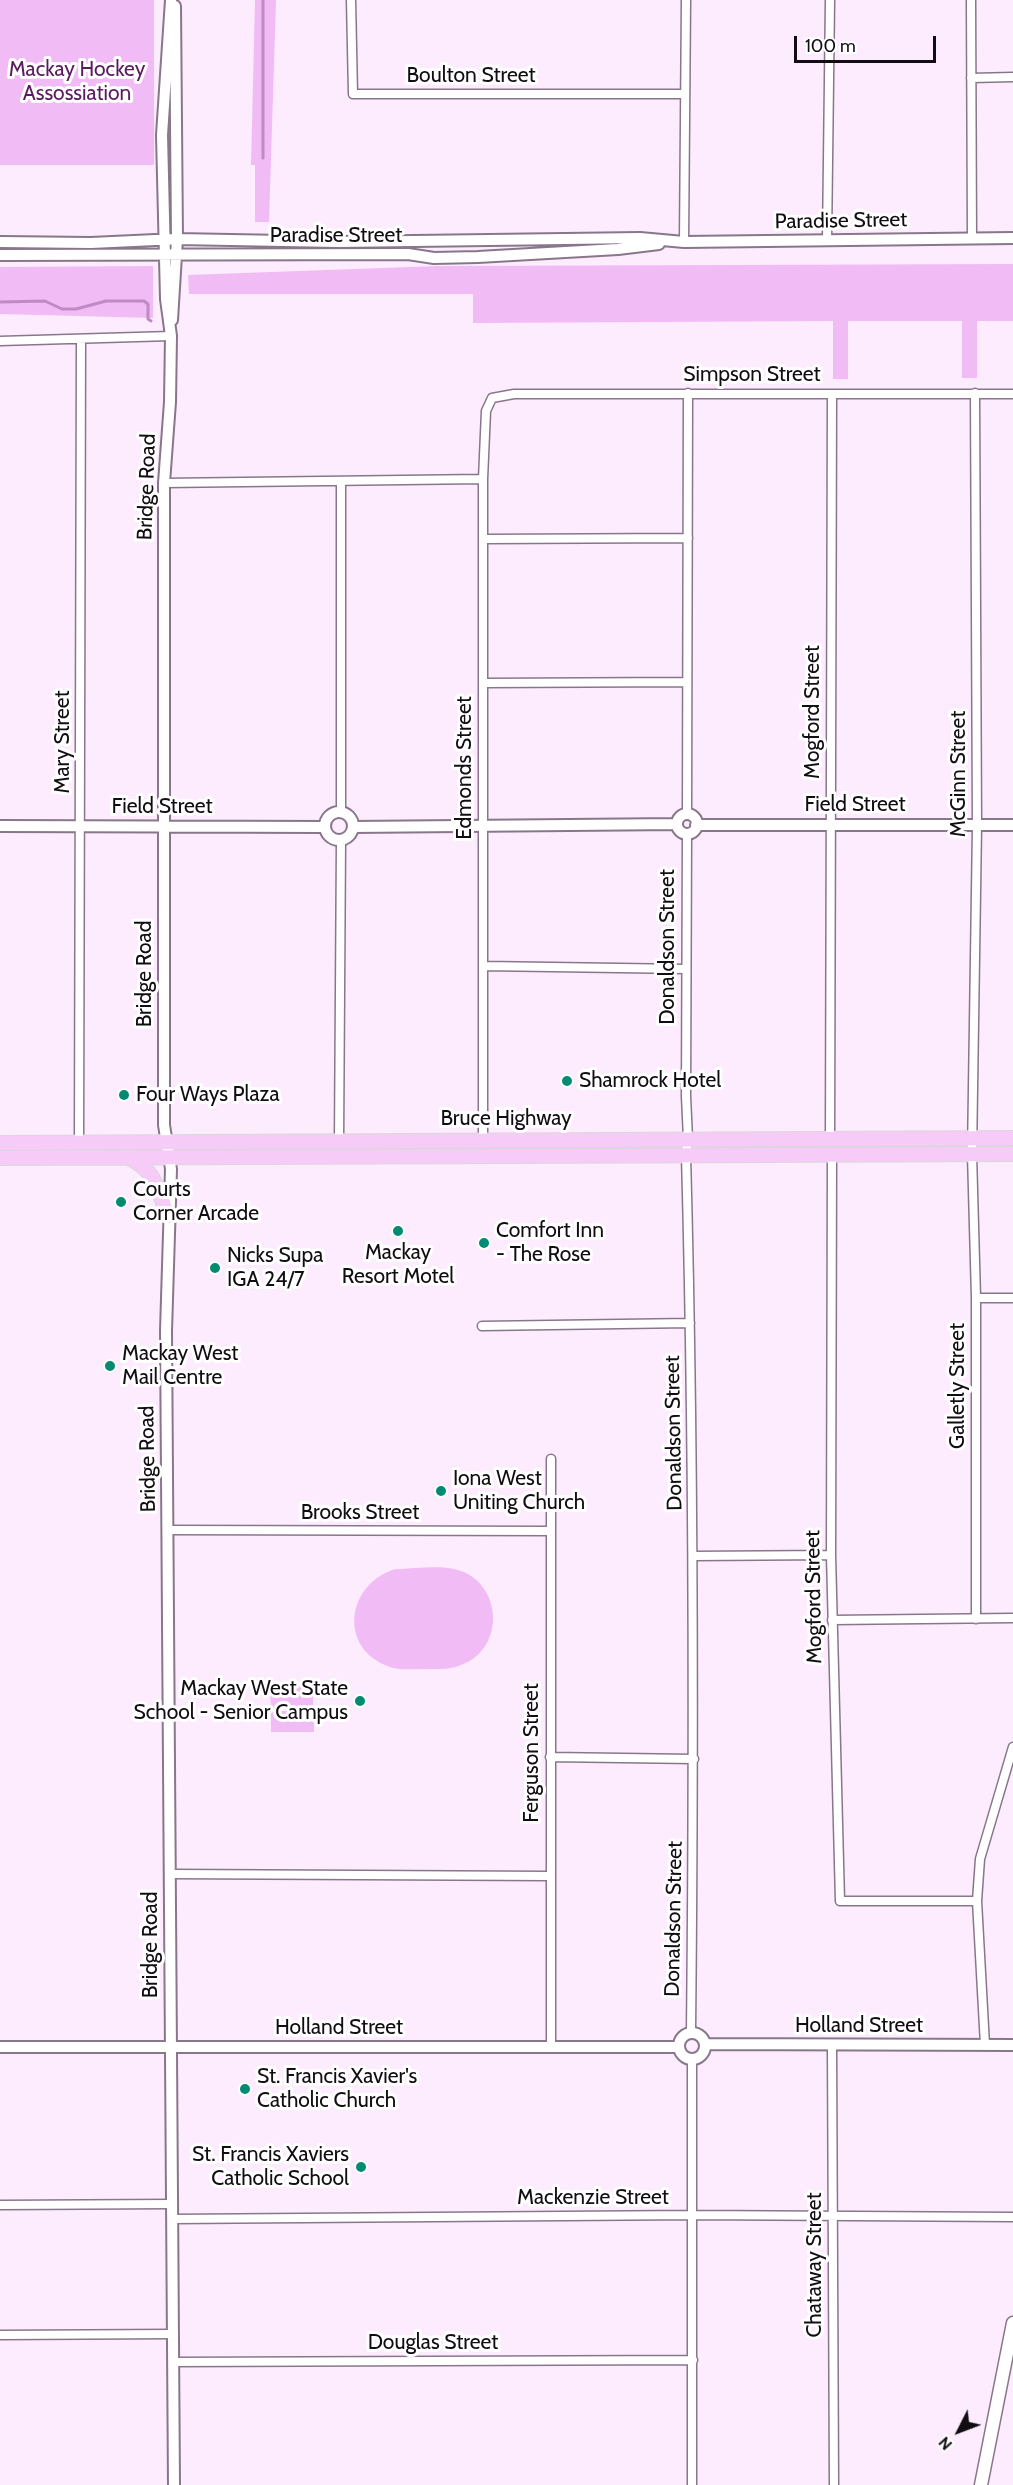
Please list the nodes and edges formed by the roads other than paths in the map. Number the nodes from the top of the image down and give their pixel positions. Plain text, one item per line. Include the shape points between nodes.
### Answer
1 (173, 0) edge
2 (351, 0) edge
3 (686, 0) edge
4 (830, 0) edge
5 (971, 0) edge
6 (1013, 77) edge
7 (971, 78) junction
8 (683, 94) junction
9 (972, 238) junction
10 (1013, 238) edge
11 (177, 239) junction
12 (165, 240) junction
13 (670, 241) junction
14 (827, 241) junction
15 (0, 242) edge
16 (684, 242) junction
17 (0, 255) edge
18 (165, 255) junction
19 (177, 255) junction
20 (171, 331) junction
21 (81, 340) junction
22 (0, 341) edge
23 (688, 393) junction
24 (975, 393) junction
25 (1013, 393) edge
26 (832, 394) junction
27 (492, 398) joint
28 (483, 479) junction
29 (341, 481) junction
30 (164, 483) junction
31 (688, 538) junction
32 (485, 539) junction
33 (687, 682) junction
34 (484, 683) junction
35 (341, 812) junction
36 (687, 814) junction
37 (677, 824) junction
38 (830, 824) junction
39 (482, 825) junction
40 (696, 825) junction
41 (1013, 825) edge
42 (0, 826) edge
43 (165, 826) junction
44 (978, 826) junction
45 (81, 827) junction
46 (325, 827) junction
47 (353, 827) junction
48 (687, 834) junction
49 (341, 840) junction
50 (484, 966) junction
51 (686, 969) junction
52 (830, 1138) junction
53 (974, 1138) junction
54 (1013, 1138) edge
55 (688, 1139) junction
56 (483, 1140) junction
57 (167, 1141) junction
58 (339, 1141) junction
59 (0, 1143) edge
60 (79, 1144) junction
61 (972, 1154) junction
62 (1013, 1154) edge
63 (686, 1155) junction
64 (832, 1155) junction
65 (127, 1157) junction
66 (170, 1157) junction
67 (0, 1158) edge
68 (168, 1216) junction
69 (976, 1298) junction
70 (1013, 1298) edge
71 (690, 1323) junction
72 (482, 1326) dead end
73 (551, 1459) dead end
74 (169, 1530) junction
75 (551, 1531) junction
76 (831, 1555) junction
77 (693, 1556) junction
78 (1013, 1618) edge
79 (976, 1619) junction
80 (832, 1620) junction
81 (1013, 1747) edge
82 (550, 1757) junction
83 (694, 1759) junction
84 (170, 1874) junction
85 (550, 1876) junction
86 (977, 1901) junction
87 (691, 2032) junction
88 (705, 2044) junction
89 (985, 2045) junction
90 (1013, 2045) edge
91 (831, 2046) junction
92 (172, 2047) junction
93 (678, 2047) junction
94 (0, 2048) edge
95 (551, 2048) junction
96 (692, 2059) junction
97 (172, 2204) junction
98 (0, 2205) edge
99 (693, 2215) junction
100 (834, 2217) junction
101 (1013, 2217) edge
102 (173, 2219) junction
103 (1013, 2323) edge
104 (174, 2334) junction
105 (0, 2336) edge
106 (693, 2360) junction
107 (174, 2362) junction
108 (174, 2485) edge
109 (692, 2485) edge
110 (834, 2485) edge
111 (981, 2485) edge

1 - 11 street, Bridge Road
1 - 12 street, Bridge Road via 162,135
2 - 8 street, Boulton Street via 353,94
3 - 8 street
4 - 14 street
5 - 7 street
6 - 7 street
7 - 9 street
8 - 16 street
9 - 10 street, Paradise Street
9 - 14 street, Paradise Street
11 - 12 street, Paradise Street
11 - 13 street, Paradise Street
11 - 19 street, Bridge Road
12 - 15 street, Paradise Street
12 - 18 street, Bridge Road
13 - 16 street, Paradise Street
13 - 19 street, Paradise Street via 618,249 456,258
14 - 16 street, Paradise Street
17 - 18 street, Paradise Street
18 - 19 street, Paradise Street
18 - 20 street, Bridge Road
19 - 20 street, Bridge Road
20 - 21 street
20 - 30 street, Bridge Road
21 - 22 street
21 - 45 street, Mary Street
23 - 26 street, Simpson Street
23 - 27 street, Simpson Street via 514,394
23 - 31 street
24 - 25 street, Simpson Street
24 - 26 street, Simpson Street
24 - 44 street, McGinn Street
26 - 38 street, Mogford Street
27 - 28 street, Edmonds Street via 486,411
28 - 29 street
28 - 32 street, Edmonds Street
29 - 30 street
29 - 35 street
30 - 43 street, Bridge Road
31 - 32 street
31 - 33 street
32 - 34 street, Edmonds Street
33 - 34 street
33 - 36 street
34 - 39 street, Edmonds Street
35 - 46 street via 330,816
35 - 47 street via 350,817
36 - 37 street
36 - 40 street
37 - 39 street
37 - 48 street
38 - 40 street, Field Street
38 - 44 street, Field Street
38 - 52 street, Mogford Street
39 - 47 street
39 - 50 street, Edmonds Street
40 - 48 street
41 - 44 street, Field Street
42 - 45 street, Field Street
43 - 45 street, Field Street
43 - 46 street, Field Street
43 - 57 street, Bridge Road
44 - 53 street, McGinn Street
45 - 60 street, Mary Street
46 - 49 street via 329,836
47 - 49 street via 349,836
48 - 51 street, Donaldson Street
49 - 58 street
50 - 51 street
50 - 56 street, Edmonds Street
51 - 55 street, Donaldson Street
52 - 53 highway, Bruce Highway
52 - 55 highway, Bruce Highway
53 - 54 highway, Bruce Highway
53 - 61 street, McGinn Street
55 - 56 highway, Bruce Highway
55 - 63 street, Donaldson Street
56 - 58 highway, Bruce Highway
57 - 58 highway, Bruce Highway
57 - 60 highway, Bruce Highway
57 - 66 street, Bridge Road
59 - 60 highway, Bruce Highway
61 - 62 highway, Bruce Highway
61 - 64 highway, Bruce Highway
61 - 69 street, Galletly Street
63 - 64 highway, Bruce Highway
63 - 66 highway, Bruce Highway
63 - 71 street, Donaldson Street
64 - 76 street, Mogford Street
65 - 66 highway, Bruce Highway
65 - 67 highway, Bruce Highway
65 - 68 highway via 155,1178
66 - 68 street, Bridge Road
68 - 74 street, Bridge Road
69 - 70 street
69 - 79 street, Galletly Street
71 - 72 street
71 - 77 street, Donaldson Street
73 - 75 street, Ferguson Street
74 - 75 street, Brooks Street
74 - 84 street, Bridge Road
75 - 82 street, Ferguson Street
76 - 77 street
76 - 80 street, Mogford Street
77 - 83 street, Donaldson Street
78 - 79 street
79 - 80 street
80 - 86 street, Mogford Street via 840,1901
81 - 86 street via 981,1859
82 - 83 street
82 - 85 street, Ferguson Street
83 - 87 street, Donaldson Street
84 - 85 street
84 - 92 street, Bridge Road
85 - 95 street, Ferguson Street
86 - 89 street
87 - 88 street via 700,2035
87 - 93 street via 683,2036
88 - 91 street, Holland Street
88 - 96 street via 701,2056
89 - 90 street, Holland Street
89 - 91 street, Holland Street
91 - 100 street, Chataway Street
92 - 94 street, Holland Street
92 - 95 street, Holland Street
92 - 97 street, Bridge Road
93 - 95 street, Holland Street
93 - 96 street via 682,2055
96 - 99 street
97 - 98 street
97 - 102 street, Bridge Road
99 - 100 street, Mackenzie Street
99 - 102 street, Mackenzie Street
99 - 106 street
100 - 101 street, Mackenzie Street
100 - 110 street, Chataway Street
102 - 104 street, Bridge Road
103 - 111 main road
104 - 105 street
104 - 107 street, Bridge Road
106 - 107 street, Douglas Street
106 - 109 street
107 - 108 street, Bridge Road

